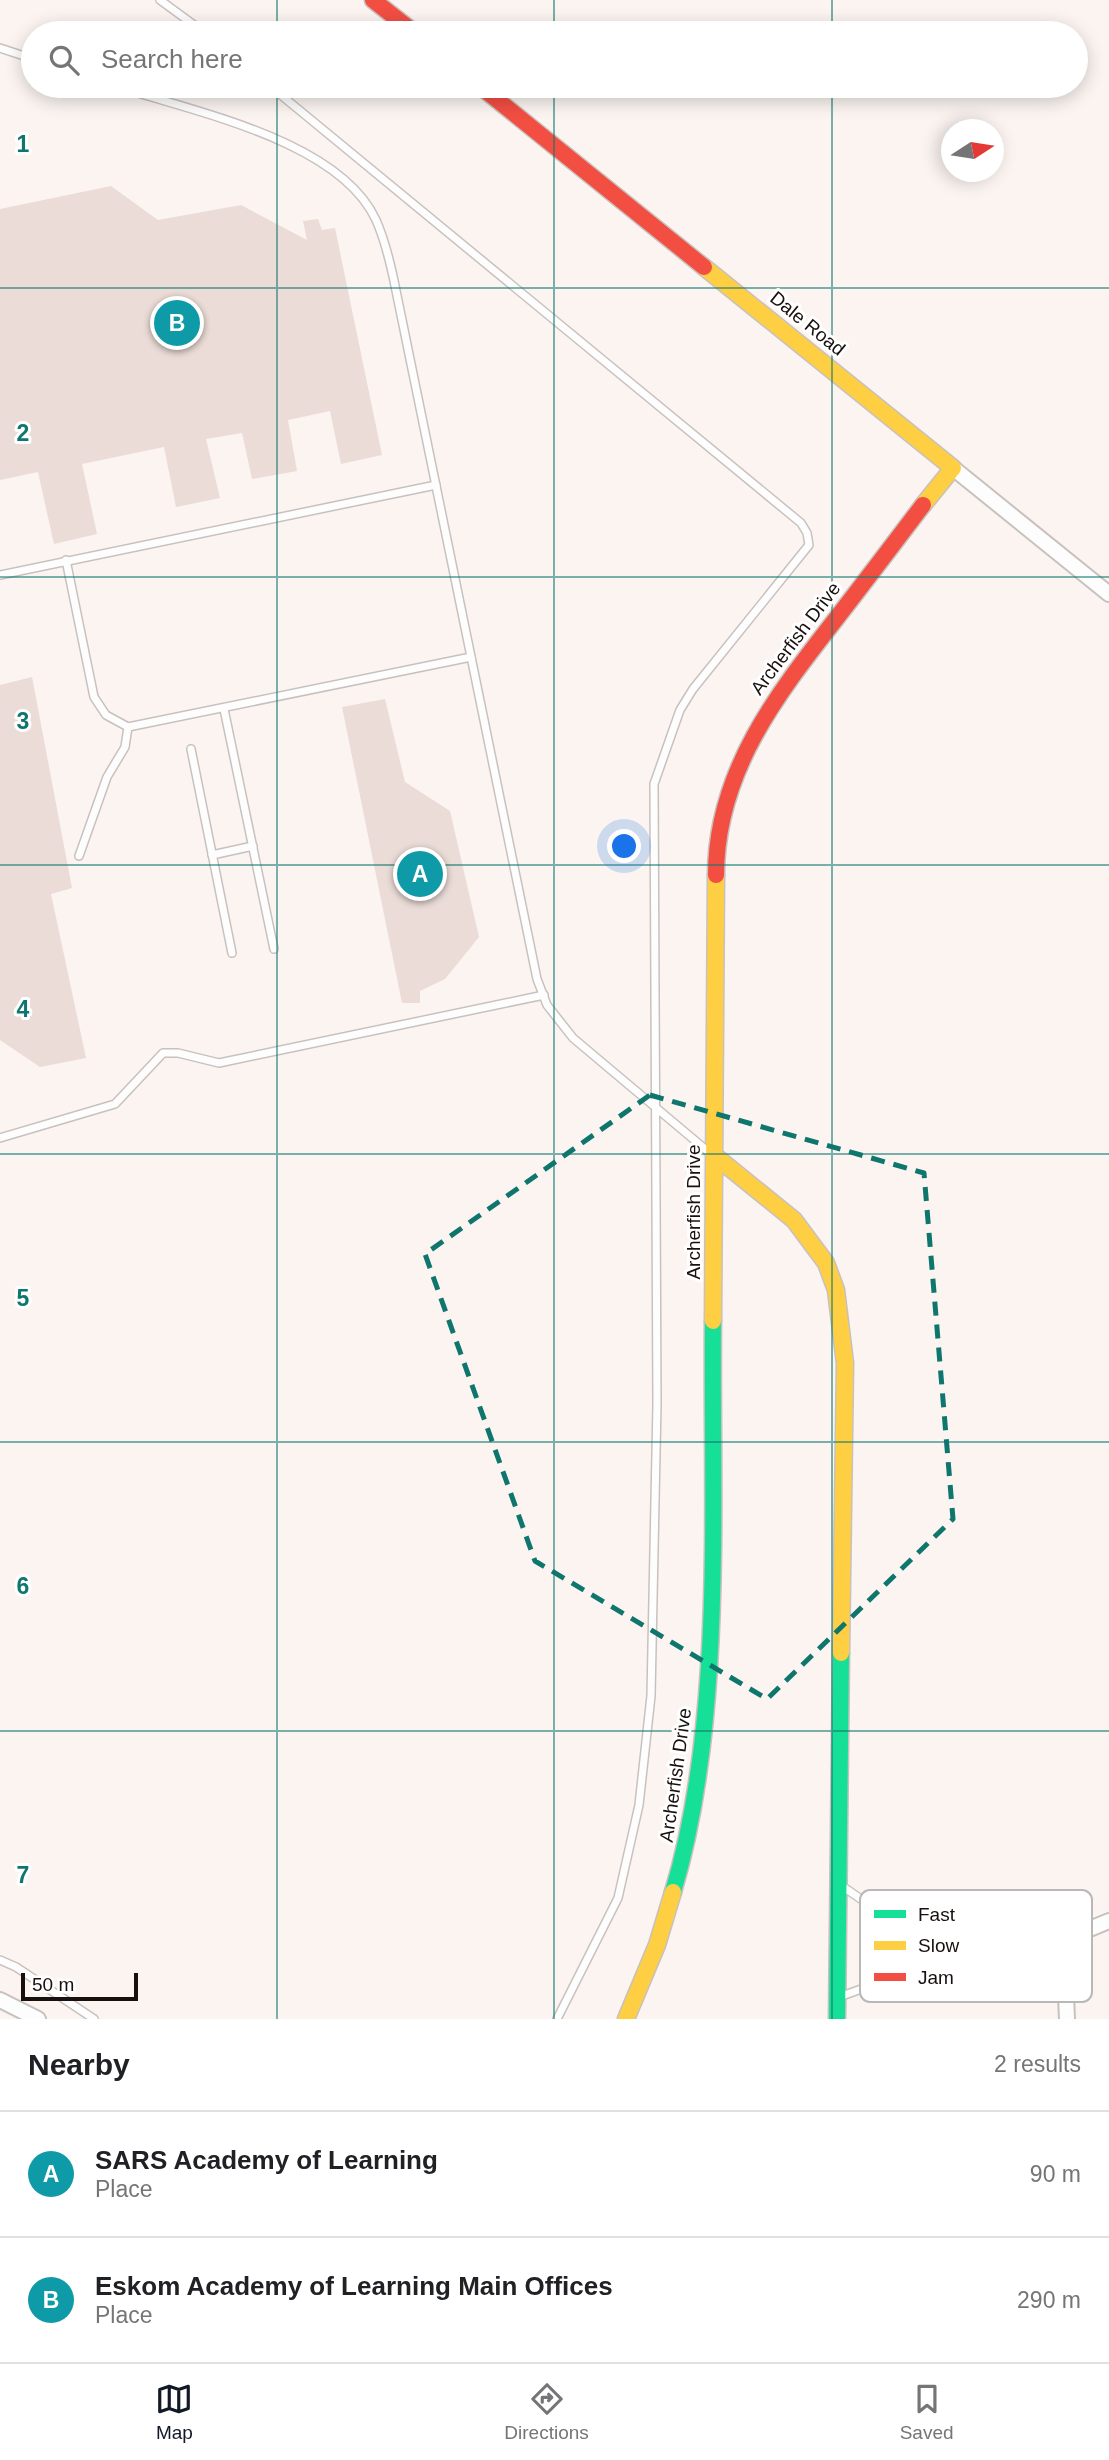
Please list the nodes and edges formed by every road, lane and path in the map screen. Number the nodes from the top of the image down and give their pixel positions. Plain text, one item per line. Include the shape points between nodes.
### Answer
1 (160, 0) edge
2 (373, 0) edge
3 (189, 21) edge
4 (400, 21) edge
5 (0, 48) edge
6 (21, 55) edge
7 (151, 98) edge
8 (285, 98) edge
9 (495, 98) edge
10 (953, 468) junction
11 (436, 485) junction
12 (66, 560) junction
13 (0, 575) edge
14 (1109, 594) edge
15 (471, 657) junction
16 (224, 709) junction
17 (128, 727) junction
18 (191, 749) dead end
19 (253, 846) junction
20 (212, 855) junction
21 (79, 856) dead end
22 (274, 949) dead end
23 (232, 953) dead end
24 (544, 995) junction
25 (657, 1108) junction
26 (0, 1138) edge
27 (715, 1156) junction
28 (839, 1883) junction
29 (860, 1898) edge
30 (1109, 1921) edge
31 (1092, 1928) edge
32 (0, 1960) edge
33 (860, 1989) edge
34 (838, 1997) junction
35 (0, 2000) edge
36 (38, 2019) edge
37 (94, 2019) edge
38 (557, 2019) edge
39 (626, 2019) edge
40 (837, 2019) edge

1 - 3 lane
2 - 4 street
5 - 6 lane
7 - 11 lane via 296,147 333,168 362,198 375,218 387,253
8 - 25 lane via 780,505 807,533 810,545 804,554 687,698 654,784
9 - 10 street, Dale Road
10 - 14 street, Dale Road
10 - 27 street, Archerfish Drive via 769,706 731,776 717,848
11 - 12 lane
11 - 15 lane
12 - 13 lane
12 - 17 lane via 94,697 106,715
15 - 16 lane
15 - 24 lane via 528,942
16 - 17 lane
16 - 19 lane
17 - 21 lane via 127,743 107,777
18 - 20 lane
19 - 20 lane
19 - 22 lane
20 - 23 lane
24 - 25 lane via 573,1038
24 - 26 lane via 219,1063 163,1054 115,1104
25 - 27 lane
25 - 38 lane via 651,1682 641,1791 618,1898
27 - 28 street via 803,1228 826,1261 842,1306
27 - 39 street, Archerfish Drive via 704,1741 673,1900
28 - 29 lane
28 - 34 street
30 - 31 street
32 - 37 lane
33 - 34 lane
34 - 40 street
35 - 36 street

